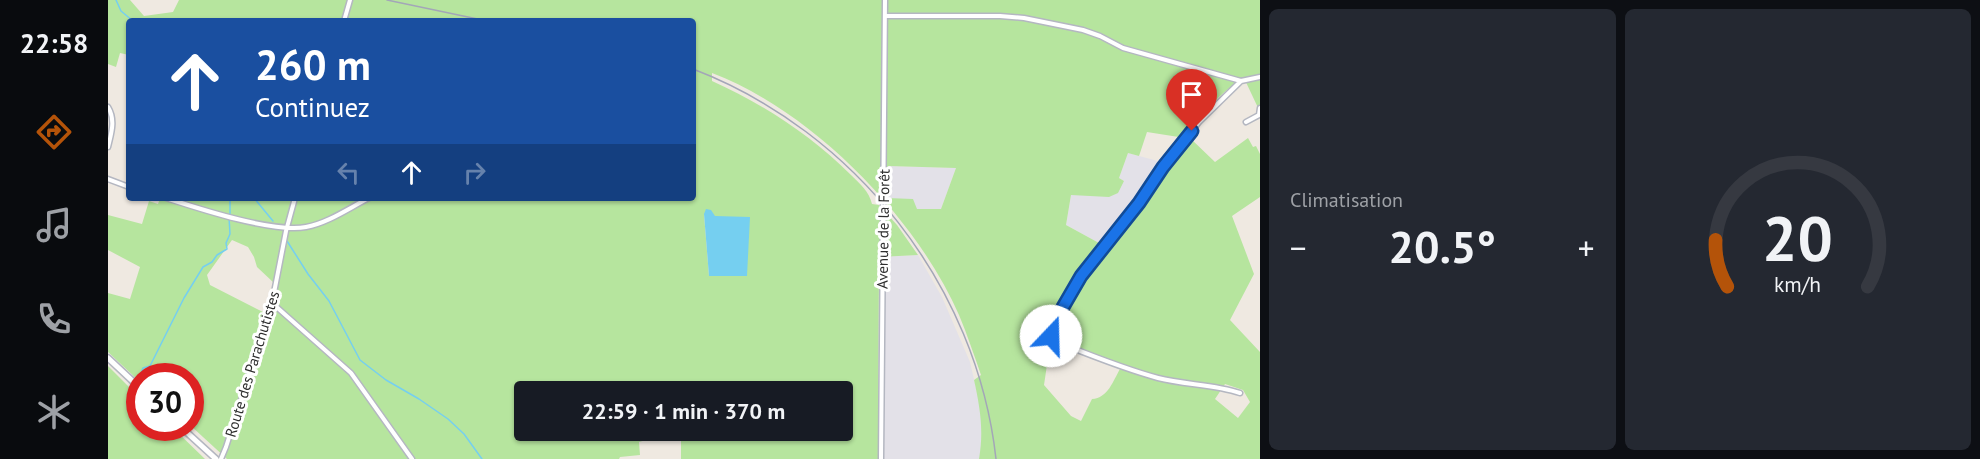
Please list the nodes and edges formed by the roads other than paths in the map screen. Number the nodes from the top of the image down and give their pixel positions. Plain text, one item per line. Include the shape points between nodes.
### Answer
1 (350, 0) edge
2 (885, 0) edge
3 (885, 16) junction
4 (345, 18) edge
5 (1260, 77) edge
6 (1241, 81) junction
7 (108, 107) edge
8 (1260, 108) edge
9 (1246, 122) dead end
10 (108, 147) edge
11 (108, 179) edge
12 (126, 186) edge
13 (176, 201) edge
14 (294, 201) edge
15 (363, 201) edge
16 (286, 228) junction
17 (273, 303) junction
18 (108, 358) edge
19 (126, 375) edge
20 (1240, 393) dead end
21 (196, 441) edge
22 (216, 459) edge
23 (220, 459) edge
24 (412, 459) edge
25 (881, 459) edge

1 - 4 street
2 - 3 street, Avenue de la Forêt
3 - 6 street via 1024,18 1092,33 1123,48
3 - 25 street, Avenue de la Forêt
5 - 6 street
6 - 20 street via 1199,122 1163,167 1073,288 1052,326 1051,336 1057,342 1158,378
7 - 10 street via 112,129
8 - 9 street via 1259,115
11 - 12 street
13 - 16 street
14 - 16 street, Route des Parachutistes
15 - 16 street via 319,224
16 - 17 street, Route des Parachutistes
17 - 23 street, Route des Parachutistes
17 - 24 street via 351,373
18 - 19 main road
21 - 22 main road

